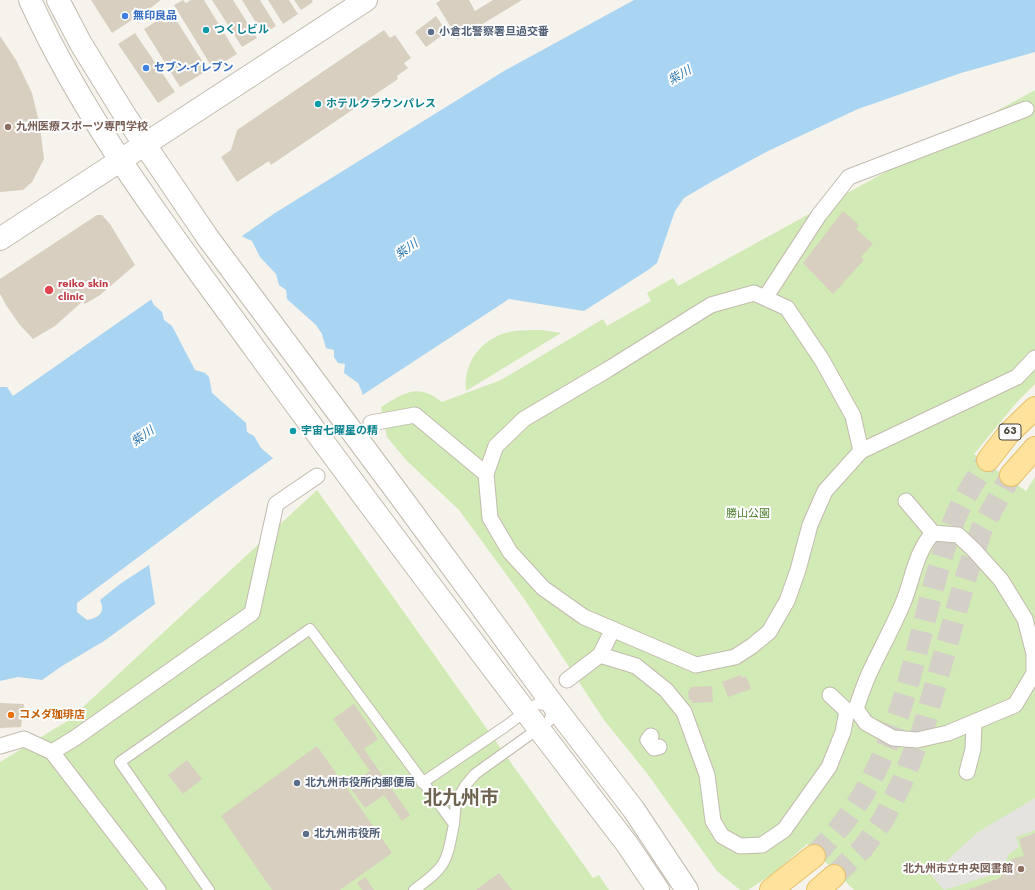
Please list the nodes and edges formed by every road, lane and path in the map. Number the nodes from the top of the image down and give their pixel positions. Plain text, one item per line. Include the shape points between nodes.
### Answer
1 (30, 0) edge
2 (58, 0) edge
3 (366, 0) edge
4 (1026, 109) dead end
5 (145, 144) junction
6 (120, 160) junction
7 (0, 239) edge
8 (764, 298) junction
9 (1035, 358) edge
10 (1035, 408) edge
11 (371, 423) dead end
12 (1035, 448) edge
13 (871, 451) junction
14 (988, 460) tunnel mouth
15 (486, 474) junction
16 (1011, 475) tunnel mouth
17 (317, 476) dead end
18 (906, 502) dead end
19 (933, 533) junction
20 (613, 629) junction
21 (600, 655) junction
22 (567, 680) dead end
23 (1031, 688) edge
24 (830, 695) dead end
25 (554, 706) junction
26 (852, 710) junction
27 (526, 711) junction
28 (974, 723) junction
29 (539, 729) junction
30 (0, 746) edge
31 (52, 752) junction
32 (967, 772) dead end
33 (422, 783) junction
34 (436, 800) junction
35 (456, 801) junction
36 (454, 824) junction
37 (814, 856) tunnel mouth
38 (158, 890) edge
39 (209, 890) edge
40 (414, 890) edge
41 (658, 890) edge
42 (687, 890) edge
43 (771, 890) edge

1 - 6 street via 61,62
2 - 5 street via 81,44
3 - 5 street
4 - 8 street via 849,177 819,215
5 - 6 street
5 - 25 street via 208,238
6 - 7 street
6 - 27 street via 324,444
8 - 13 street via 787,308 822,360
8 - 15 street via 754,293 711,305 524,419 496,446
9 - 13 street via 1017,377
10 - 14 main road, 63 via 1009,433
11 - 15 street via 415,415
12 - 16 main road, 63
13 - 20 street via 825,491 810,525 787,601 769,632 752,646 735,657 696,664
15 - 20 street via 490,518 510,552 543,588 584,616
17 - 31 street via 276,504 252,613 76,738
18 - 19 street
19 - 23 street via 958,535 1001,580 1025,619 1034,654
19 - 26 street via 924,542 891,632
20 - 21 street
21 - 22 street
21 - 26 street via 636,666 666,690 684,712 707,775 713,821 722,836 740,846 762,845 784,830 829,767
23 - 28 street via 1015,705
24 - 26 street
25 - 27 lane via 537,704
25 - 29 lane via 549,720
25 - 42 street via 634,810
26 - 28 street via 866,723 893,738 917,740 948,733
27 - 29 street
27 - 33 lane
28 - 32 street via 973,749
29 - 35 lane via 475,774
29 - 41 street via 627,844
30 - 31 street via 24,739
31 - 38 street
33 - 34 lane
33 - 39 lane via 310,629 120,762
34 - 35 lane
34 - 36 lane
35 - 36 lane
36 - 40 lane via 447,858 438,872
37 - 43 main road

